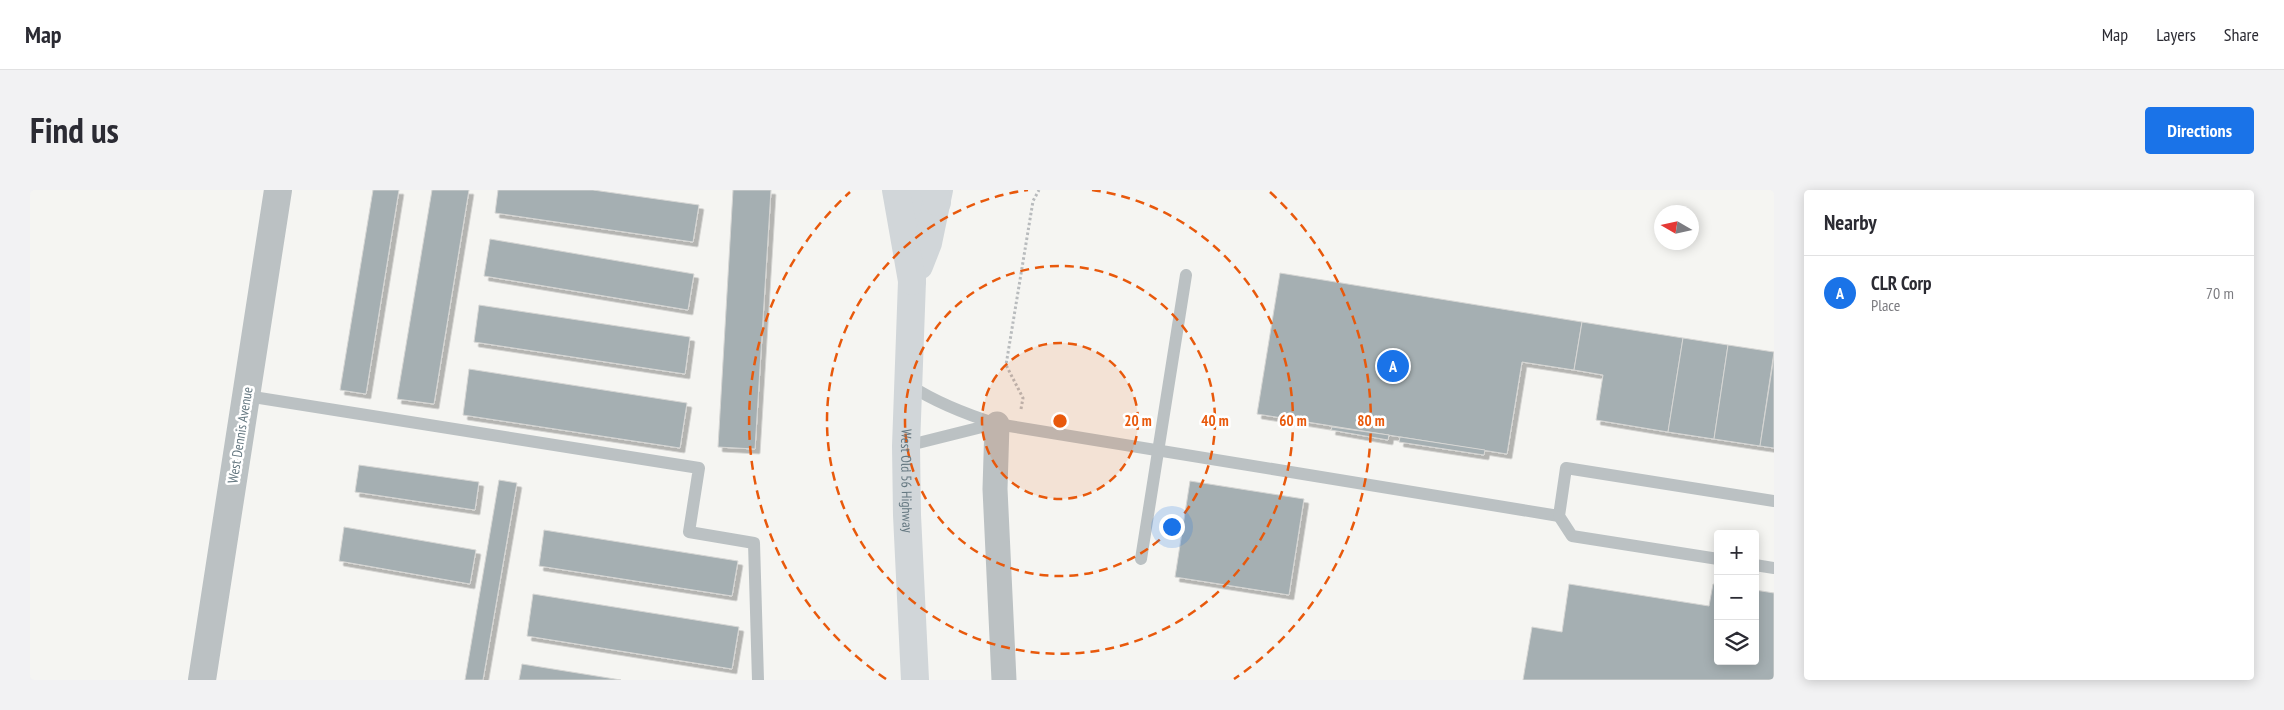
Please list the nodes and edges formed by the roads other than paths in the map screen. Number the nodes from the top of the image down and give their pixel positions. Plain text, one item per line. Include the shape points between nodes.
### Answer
1 (278, 190) edge
2 (896, 190) edge
3 (912, 190) edge
4 (937, 194) edge
5 (1186, 275) dead end
6 (912, 281) junction
7 (909, 385) junction
8 (246, 396) junction
9 (1008, 425) junction
10 (906, 446) junction
11 (1159, 450) junction
12 (1774, 501) edge
13 (1559, 516) junction
14 (1714, 558) edge
15 (1141, 559) dead end
16 (1759, 566) edge
17 (1774, 568) edge
18 (202, 680) edge
19 (758, 680) edge
20 (915, 680) edge
21 (1004, 680) edge

1 - 8 street, West Dennis Avenue
2 - 6 main road
3 - 6 main road, West Old 56 Highway
4 - 6 main road, West Old 56 Highway via 928,244
5 - 11 lane
6 - 7 main road, West Old 56 Highway
7 - 9 lane via 962,414
7 - 10 main road, West Old 56 Highway
8 - 18 street, West Dennis Avenue
8 - 19 lane via 699,468 689,532 754,543
9 - 10 lane
9 - 11 lane
9 - 21 street via 995,489
10 - 20 main road, West Old 56 Highway
11 - 13 lane
11 - 15 lane
12 - 13 lane via 1566,468
13 - 14 lane via 1572,536
16 - 17 lane

